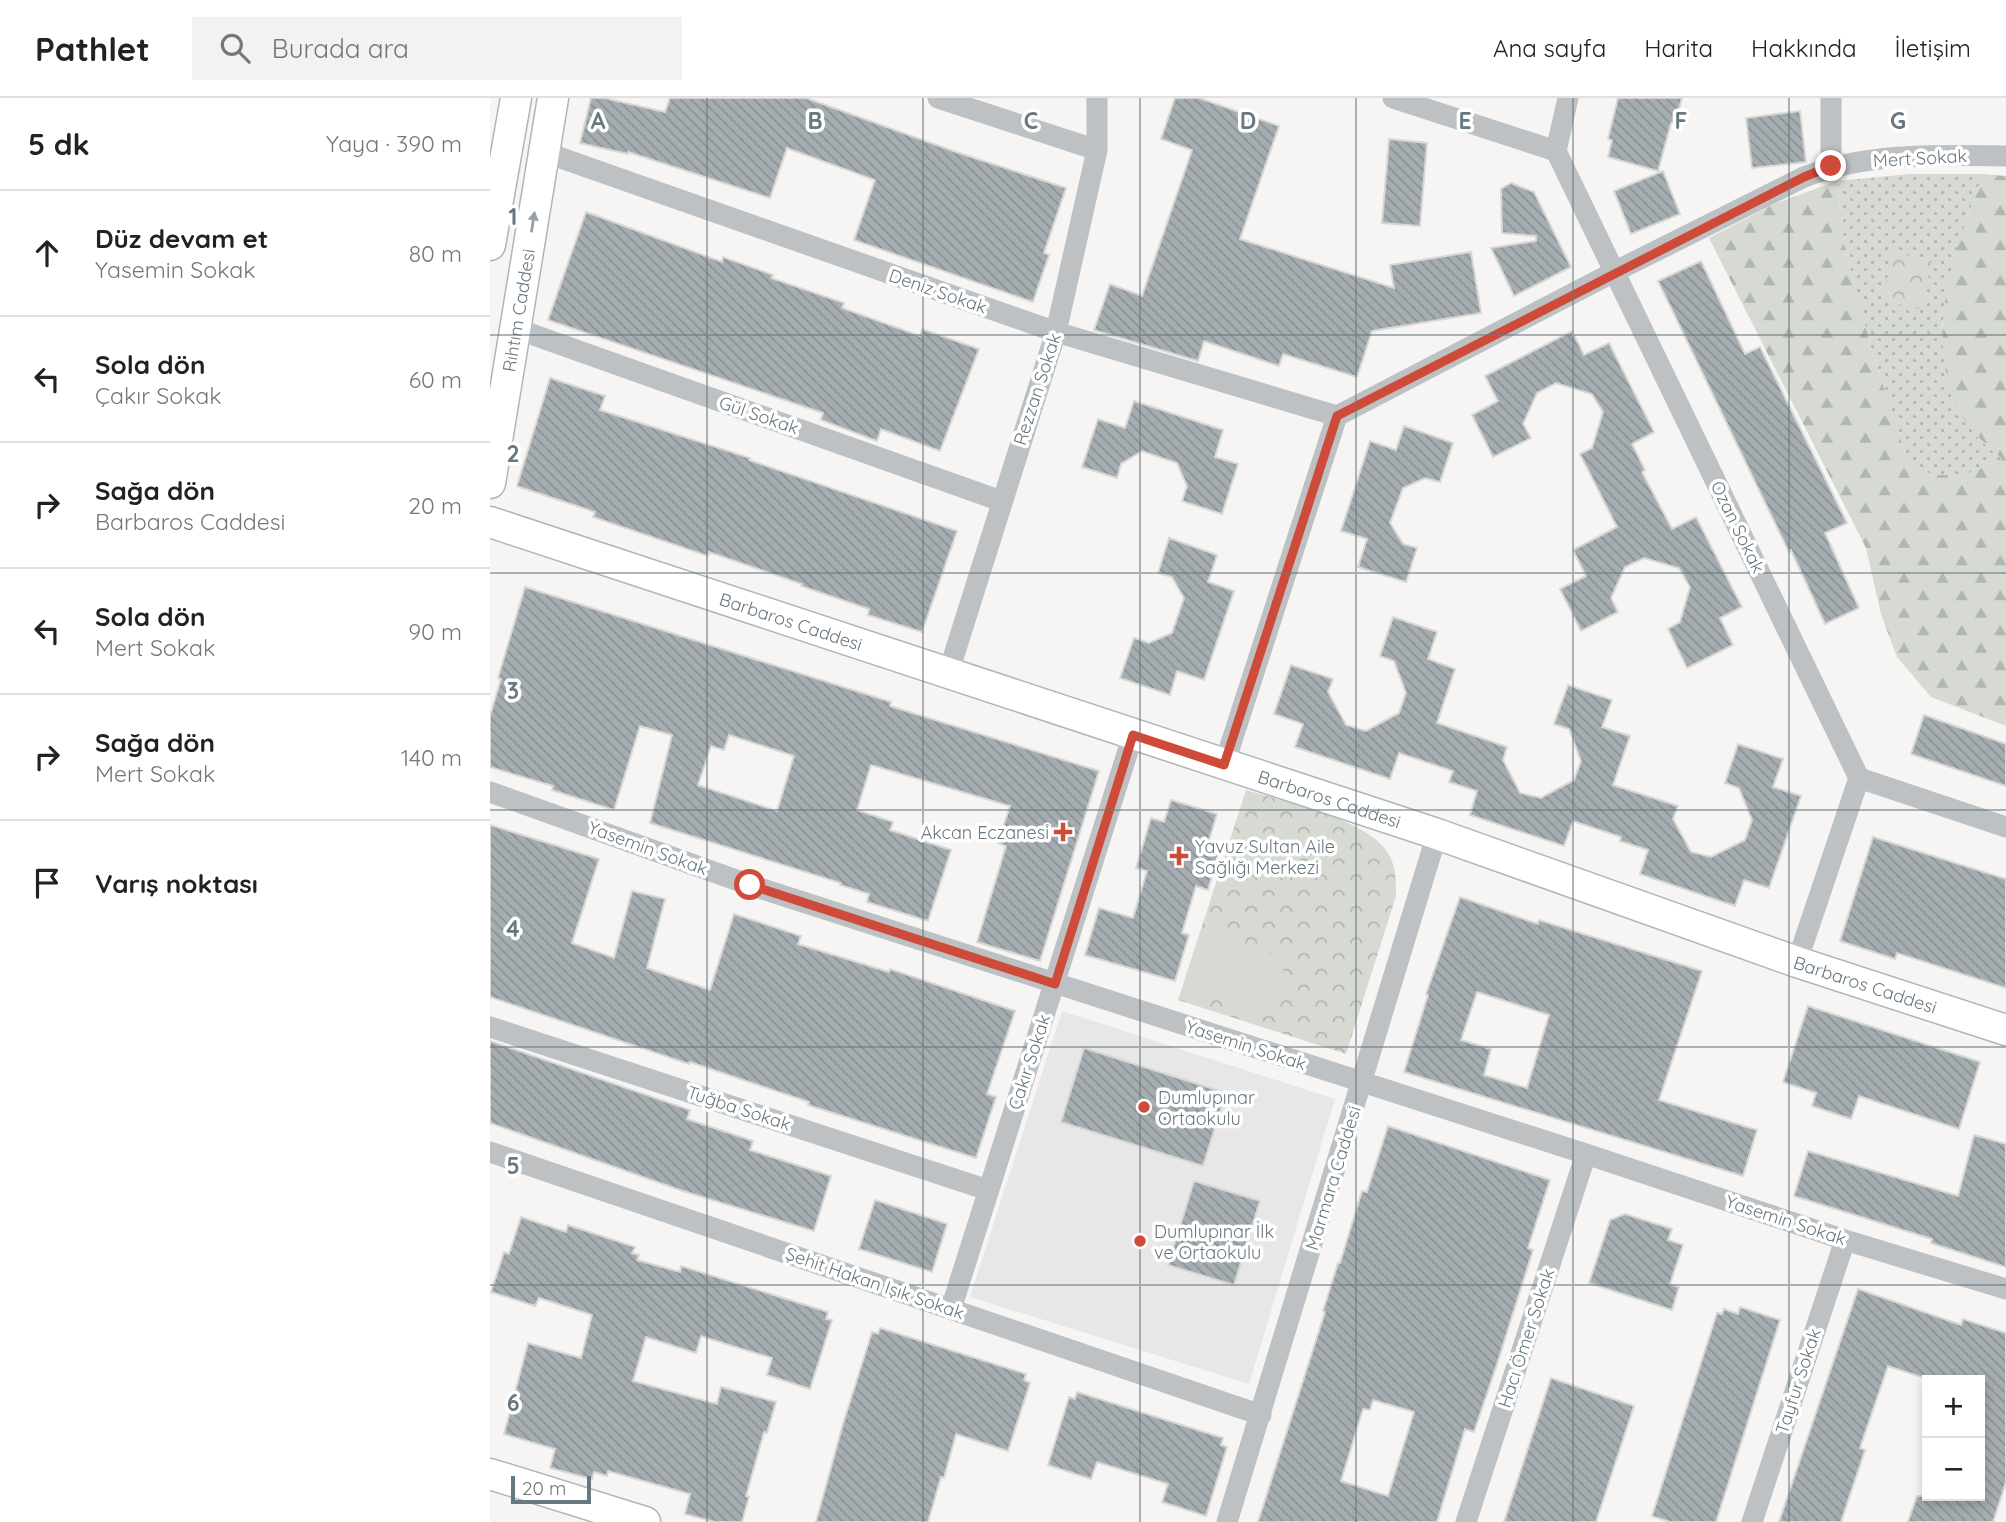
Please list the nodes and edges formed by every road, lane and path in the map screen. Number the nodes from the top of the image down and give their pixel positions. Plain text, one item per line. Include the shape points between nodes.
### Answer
1 (516, 98) edge
2 (553, 98) edge
3 (938, 98) edge
4 (1097, 98) edge
5 (1393, 98) edge
6 (1568, 98) edge
7 (1831, 98) edge
8 (1097, 150) junction
9 (1556, 151) junction
10 (544, 152) junction
11 (2006, 156) edge
12 (1831, 166) junction
13 (490, 244) edge
14 (1614, 272) junction
15 (517, 329) junction
16 (1056, 332) junction
17 (1337, 416) junction
18 (490, 483) edge
19 (1001, 501) junction
20 (490, 522) edge
21 (948, 674) junction
22 (1133, 735) junction
23 (1224, 765) junction
24 (1859, 778) junction
25 (490, 792) edge
26 (2006, 827) edge
27 (1437, 835) junction
28 (1797, 962) junction
29 (1055, 984) junction
30 (490, 1027) edge
31 (2006, 1030) edge
32 (1362, 1082) junction
33 (490, 1152) edge
34 (1586, 1154) junction
35 (988, 1190) junction
36 (1845, 1240) junction
37 (2006, 1289) edge
38 (951, 1309) junction
39 (1261, 1415) junction
40 (490, 1474) edge
41 (645, 1522) edge
42 (1227, 1522) edge
43 (1466, 1522) edge
44 (1752, 1522) edge

1 - 13 street
2 - 10 street, Rıhtım Caddesi
3 - 8 street
4 - 8 street, Rezzan Sokak
5 - 9 street
6 - 9 street
7 - 12 street
8 - 16 street, Rezzan Sokak
9 - 14 street, Ozan Sokak
15 -> 10 street, Rıhtım Caddesi
10 - 16 street, Deniz Sokak
11 - 12 street, Mert Sokak via 1905,157
12 - 14 street, Mert Sokak
14 - 17 street, Mert Sokak
14 - 24 street, Ozan Sokak
15 - 18 street, Rıhtım Caddesi
15 - 19 street, Gül Sokak
16 - 17 street, Deniz Sokak
16 - 19 street, Rezzan Sokak
17 - 23 street
19 - 21 street, Rezzan Sokak
20 - 21 street, Barbaros Caddesi
21 - 22 street, Barbaros Caddesi
22 - 23 street, Barbaros Caddesi
22 - 29 street, Çakır Sokak
23 - 27 street, Barbaros Caddesi
24 - 26 street
24 - 28 street
25 - 29 street, Yasemin Sokak via 750,885
27 - 28 street, Barbaros Caddesi
27 - 32 street, Marmara Caddesi
28 - 31 street, Barbaros Caddesi
29 - 32 street, Yasemin Sokak
29 - 35 street, Çakır Sokak
30 - 35 street, Tuğba Sokak
32 - 34 street, Yasemin Sokak
32 - 39 street, Marmara Caddesi
33 - 38 street, Şehit Hakan Işık Sokak
34 - 36 street, Yasemin Sokak
34 - 43 street, Hacı Ömer Sokak
35 - 38 street, Çakır Sokak
36 - 37 street, Yasemin Sokak
36 - 44 street, Tayfur Sokak
38 - 39 street, Şehit Hakan Işık Sokak
39 - 42 street, Marmara Caddesi
40 - 41 street

